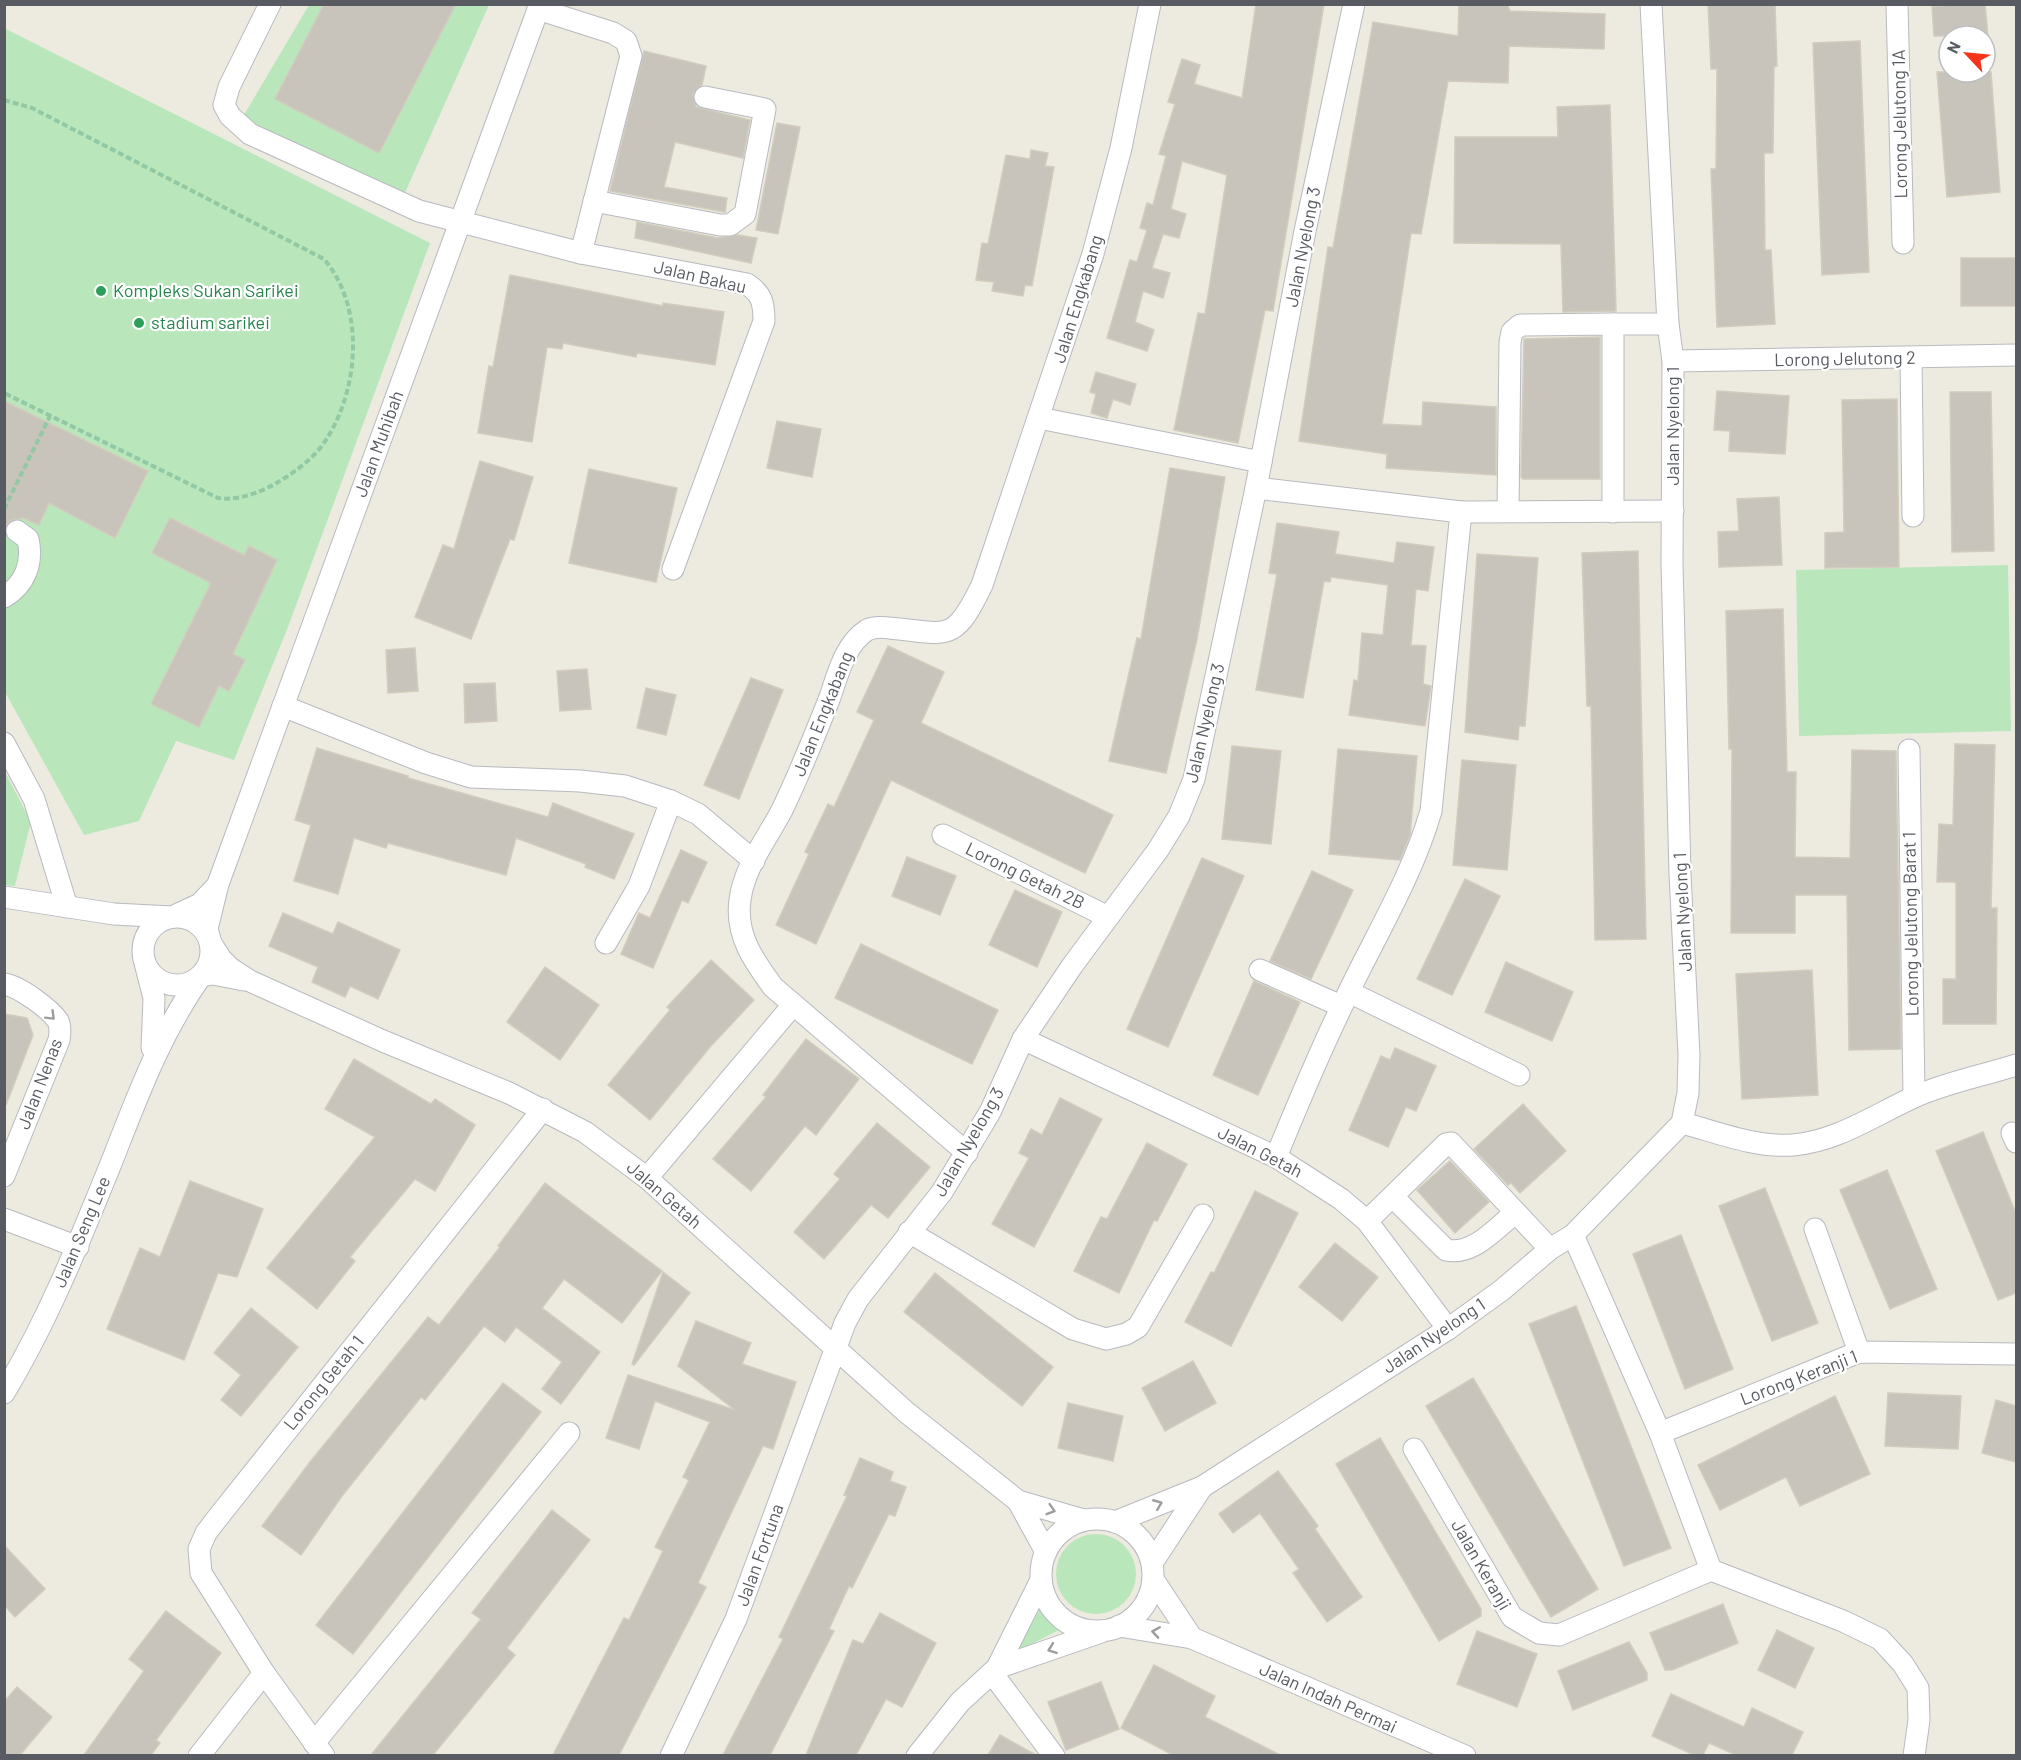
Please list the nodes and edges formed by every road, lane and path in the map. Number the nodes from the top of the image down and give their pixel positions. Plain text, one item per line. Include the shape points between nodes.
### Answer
1 (270, 4) edge
2 (1150, 4) edge
3 (1354, 4) edge
4 (1651, 4) edge
5 (1897, 4) edge
6 (539, 7) edge
7 (705, 97) dead end
8 (4, 100) edge
9 (594, 201) junction
10 (460, 223) junction
11 (1903, 243) dead end
12 (581, 253) junction
13 (1613, 324) junction
14 (1668, 324) junction
15 (2016, 355) edge
16 (1911, 358) junction
17 (1673, 361) junction
18 (4, 393) edge
19 (50, 416) junction
20 (1040, 418) junction
21 (1261, 462) junction
22 (1256, 488) junction
23 (4, 510) edge
24 (1673, 510) junction
25 (1508, 511) junction
26 (1461, 512) junction
27 (1612, 512) junction
28 (1913, 516) dead end
29 (17, 531) dead end
30 (673, 569) dead end
31 (4, 597) edge
32 (283, 706) junction
33 (4, 743) edge
34 (1909, 750) dead end
35 (671, 801) junction
36 (943, 835) dead end
37 (754, 861) junction
38 (218, 884) junction
39 (4, 897) edge
40 (67, 907) junction
41 (114, 914) junction
42 (172, 917) junction
43 (1108, 917) junction
44 (211, 943) junction
45 (606, 944) dead end
46 (144, 961) junction
47 (1260, 970) dead end
48 (201, 976) junction
49 (250, 981) junction
50 (4, 984) edge
51 (1345, 999) junction
52 (793, 1005) junction
53 (1023, 1039) junction
54 (2016, 1065) edge
55 (150, 1067) junction
56 (1519, 1076) dead end
57 (1914, 1097) junction
58 (543, 1110) junction
59 (1682, 1123) junction
60 (967, 1153) junction
61 (1276, 1157) junction
62 (4, 1176) edge
63 (647, 1178) junction
64 (1393, 1197) junction
65 (1515, 1213) junction
66 (1203, 1215) dead end
67 (4, 1219) edge
68 (1367, 1221) junction
69 (1815, 1229) dead end
70 (909, 1232) junction
71 (1573, 1235) junction
72 (78, 1246) junction
73 (1551, 1249) junction
74 (1448, 1329) junction
75 (836, 1349) junction
76 (1859, 1352) junction
77 (2016, 1354) edge
78 (4, 1393) edge
79 (569, 1433) dead end
80 (1660, 1433) junction
81 (1414, 1449) dead end
82 (1202, 1487) junction
83 (1018, 1501) junction
84 (1084, 1520) junction
85 (1115, 1522) junction
86 (1046, 1552) junction
87 (1711, 1570) junction
88 (1153, 1571) junction
89 (1041, 1580) junction
90 (1113, 1628) junction
91 (1192, 1638) junction
92 (994, 1670) junction
93 (264, 1673) junction
94 (319, 1749) edge
95 (199, 1755) edge
96 (672, 1755) edge
97 (917, 1755) edge
98 (1054, 1755) edge
99 (1465, 1755) edge
100 (1914, 1755) edge

1 - 10 street, Jalan Bakau via 229,87 224,105 230,116 250,134 419,212
2 - 20 street, Jalan Engkabang via 1093,254
3 - 21 street, Jalan Nyelong 3
4 - 14 street, Jalan Nyelong 1
5 - 11 street, Lorong Jelutong 1A
6 - 9 street via 613,33 626,41 631,56
6 - 10 street, Jalan Muhibah
7 - 9 street via 765,109 745,214 738,221 720,225
8 - 19 path via 32,108 324,259 341,285 351,321 351,369 342,405 329,434 291,474 250,495 218,498
9 - 12 street
10 - 12 street, Jalan Bakau
10 - 32 street, Jalan Muhibah
12 - 30 street, Jalan Bakau via 747,284 758,291 764,304 764,321
13 - 14 street
13 - 25 street via 1520,326 1512,332
13 - 27 street
14 - 17 street, Jalan Nyelong 1
15 - 16 street, Lorong Jelutong 2
16 - 17 street, Lorong Jelutong 2
16 - 28 street
17 - 24 street, Jalan Nyelong 1
18 - 19 path
19 - 23 path
20 - 21 street
20 - 37 street, Jalan Engkabang via 982,585 966,617 947,632 931,634 884,627 869,629 852,643 806,758
21 - 22 street, Jalan Nyelong 3
22 - 26 street
22 - 43 street, Jalan Nyelong 3 via 1194,779 1179,816 1158,850
24 - 27 street
24 - 59 street, Jalan Nyelong 1 via 1680,874 1689,1055
25 - 26 street
25 - 27 street
26 - 51 street via 1431,811 1405,881
29 - 31 street via 28,539 31,553 26,575
32 - 35 street via 471,777 625,786
32 - 38 street, Jalan Muhibah
33 - 40 street via 34,799
34 - 57 street, Lorong Jelutong Barat 1
35 - 37 street via 698,814
35 - 45 street via 639,886
36 - 43 street, Lorong Getah 2B
37 - 52 street, Jalan Engkabang via 740,900 739,922 751,956 773,987
38 - 42 street, Jalan Muhibah via 200,904
38 - 44 street, Jalan Muhibah via 208,918
39 - 40 street
40 - 41 street
41 - 42 street
41 - 46 street via 137,929
42 - 44 street via 192,920 207,933
42 - 46 street via 152,928 143,949
43 - 53 street, Jalan Nyelong 3
44 - 48 street via 212,955
44 - 49 street, Jalan Getah via 221,959
46 - 48 street via 150,972 168,985 180,986
46 - 55 street, Jalan Seng Lee via 155,1015
47 - 51 street
48 - 49 street, Jalan Getah via 223,975
48 - 55 street, Jalan Seng Lee via 163,1036
49 - 58 street, Jalan Getah
50 -> 62 street, Jalan Nenas via 23,991 58,1021 60,1031
51 - 56 street
51 - 61 street
52 - 60 street, Jalan Engkabang
52 - 63 street
53 - 60 street, Jalan Nyelong 3
53 - 61 street, Jalan Getah
54 - 57 street
55 - 72 street, Jalan Seng Lee
57 - 59 street via 1823,1140 1792,1145 1757,1142
58 - 63 street, Jalan Getah via 585,1132
58 - 93 street, Lorong Getah 1 via 206,1533 199,1549 201,1573
59 - 71 street, Jalan Nyelong 1
60 - 70 street, Jalan Nyelong 3
61 - 68 street, Jalan Getah via 1341,1199
63 - 75 street, Jalan Getah
64 - 65 street via 1446,1250 1453,1252 1476,1245
64 - 65 street via 1451,1143
64 - 68 street
65 - 73 street
66 - 70 street via 1138,1327 1106,1339 1074,1329
67 - 72 street
68 - 74 street, Jalan Getah
69 - 76 street
70 - 75 street, Jalan Nyelong 3 via 858,1299
71 - 73 street, Jalan Nyelong 1
71 - 80 street
72 - 78 street, Jalan Seng Lee via 28,1354
73 - 74 street, Jalan Nyelong 1
74 - 82 street, Jalan Nyelong 1
75 - 83 street, Jalan Getah via 906,1412
75 - 96 street, Jalan Fortuna via 736,1619
76 - 77 street, Lorong Keranji 1
76 - 80 street, Lorong Keranji 1
79 - 94 street
80 - 87 street
81 - 87 street, Jalan Keranji via 1512,1617 1539,1633 1559,1635
85 -> 82 street
82 - 88 street, Jalan Nyelong 1
83 -> 84 street
83 - 86 street
84 - 85 street
84 - 86 street via 1059,1533
85 - 88 street via 1136,1534 1146,1547
86 - 89 street
87 - 100 street via 1880,1639 1918,1688
88 - 90 street via 1149,1595 1141,1610
88 - 91 street
89 - 90 street via 1045,1597 1066,1622 1082,1629
89 - 92 street
91 -> 90 street, Jalan Indah Permai
90 -> 92 street
91 - 99 street, Jalan Indah Permai
92 - 97 street via 960,1702
92 - 98 street
93 - 94 street, Lorong Getah 1
93 - 95 street

